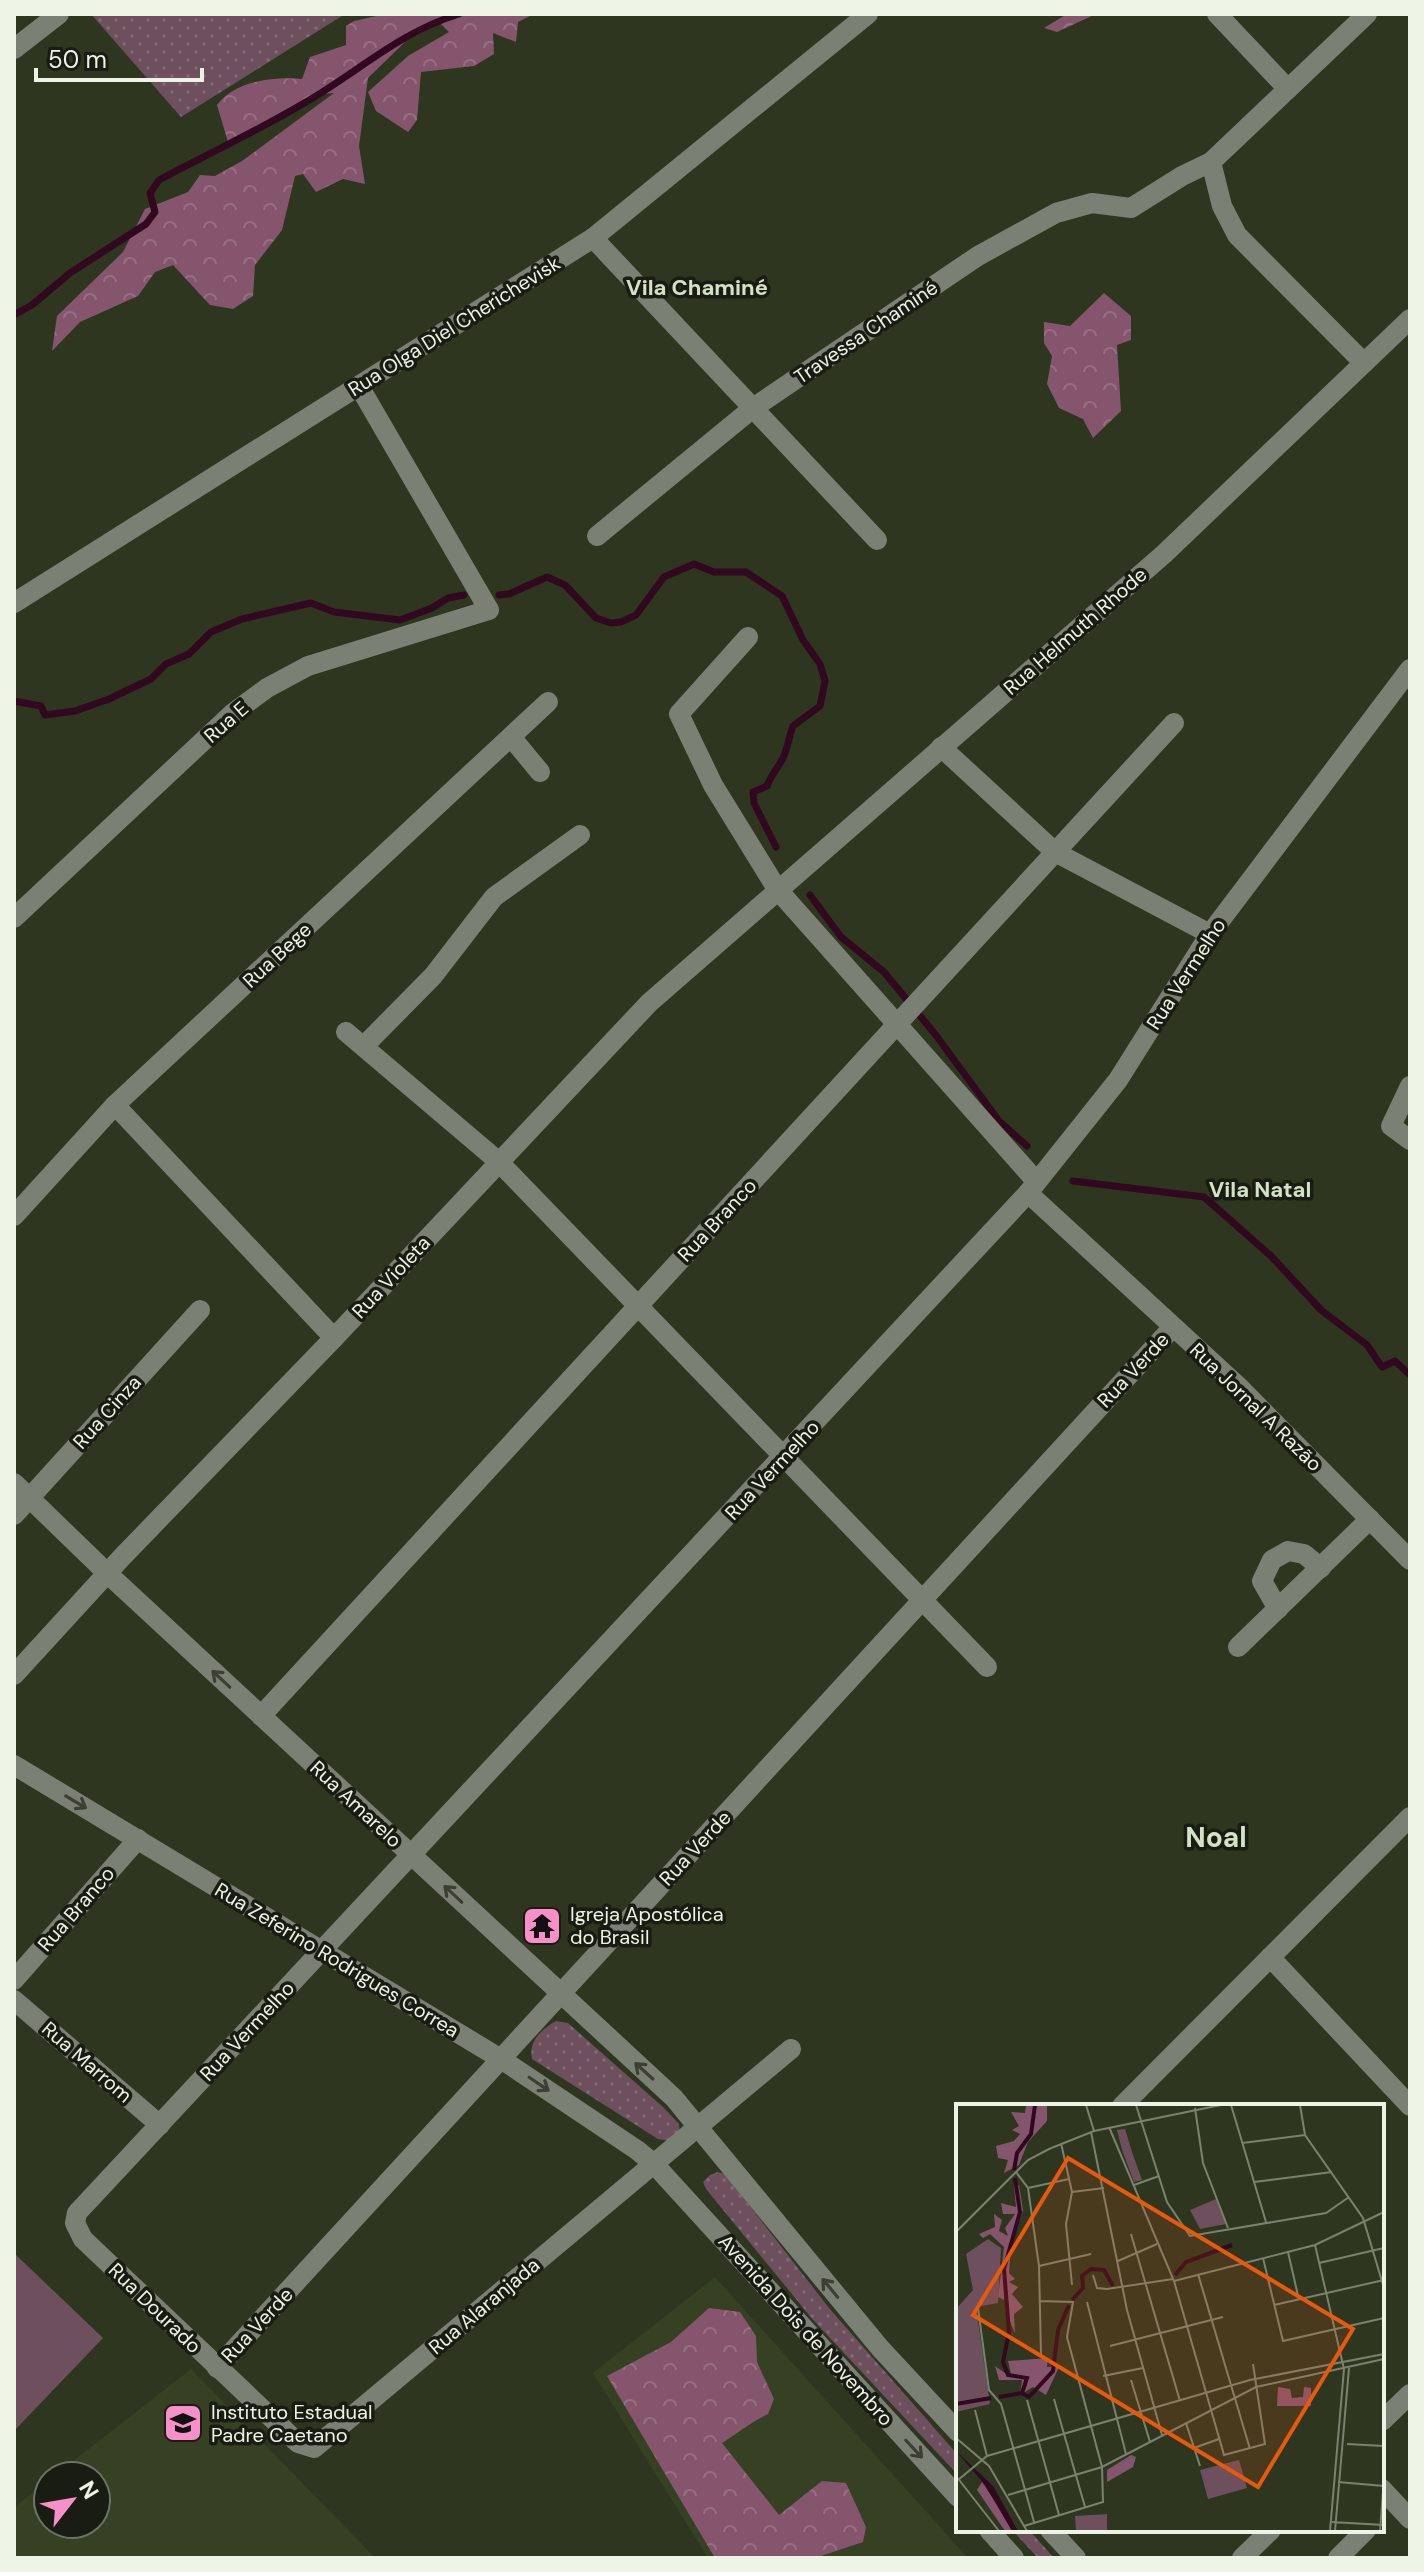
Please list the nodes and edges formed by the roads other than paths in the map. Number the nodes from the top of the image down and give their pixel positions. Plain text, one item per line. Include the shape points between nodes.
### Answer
1 (59, 14) edge
2 (868, 14) edge
3 (1217, 14) edge
4 (1367, 14) edge
5 (14, 49) edge
6 (1288, 89) junction
7 (1211, 162) junction
8 (593, 238) junction
9 (1410, 319) edge
10 (1364, 363) junction
11 (359, 386) junction
12 (753, 408) junction
13 (597, 536) dead end
14 (877, 540) dead end
15 (14, 603) edge
16 (748, 637) dead end
17 (1410, 669) edge
18 (548, 702) dead end
19 (1174, 723) dead end
20 (511, 737) junction
21 (941, 747) junction
22 (540, 772) dead end
23 (580, 835) dead end
24 (1055, 852) junction
25 (777, 889) junction
26 (14, 918) edge
27 (1210, 934) junction
28 (897, 1024) junction
29 (346, 1032) dead end
30 (364, 1046) junction
31 (1410, 1086) edge
32 (115, 1105) junction
33 (1410, 1140) edge
34 (498, 1161) junction
35 (1032, 1187) junction
36 (14, 1216) edge
37 (639, 1305) junction
38 (200, 1310) dead end
39 (1173, 1327) junction
40 (334, 1338) junction
41 (785, 1457) junction
42 (14, 1483) edge
43 (30, 1498) junction
44 (14, 1515) edge
45 (1370, 1519) junction
46 (1410, 1560) edge
47 (1321, 1568) junction
48 (107, 1573) junction
49 (923, 1600) junction
50 (1278, 1609) junction
51 (1238, 1647) dead end
52 (987, 1667) dead end
53 (14, 1675) edge
54 (261, 1716) junction
55 (14, 1765) edge
56 (1410, 1817) edge
57 (138, 1839) junction
58 (412, 1856) junction
59 (322, 1951) junction
60 (1270, 1957) junction
61 (14, 1980) edge
62 (560, 1995) junction
63 (14, 2000) edge
64 (791, 2049) dead end
65 (501, 2059) junction
66 (1409, 2102) edge
67 (1124, 2104) edge
68 (160, 2125) junction
69 (697, 2127) junction
70 (654, 2164) junction
71 (75, 2223) joint
72 (217, 2368) junction
73 (1410, 2394) edge
74 (1384, 2419) edge
75 (956, 2430) edge
76 (314, 2448) joint
77 (956, 2495) edge
78 (1386, 2502) edge
79 (1410, 2519) edge
80 (991, 2532) edge
81 (1052, 2532) edge
82 (1269, 2532) edge
83 (1364, 2532) edge
84 (1014, 2558) edge
85 (1076, 2558) edge
86 (1242, 2558) edge
87 (1338, 2558) edge

1 - 5 street
2 - 8 street, Rua Olga Diel Cherichevisk
3 - 6 street
4 - 6 street, Travessa Chaminé
6 - 7 street, Travessa Chaminé
7 - 10 street via 1222,206 1237,235
7 - 12 street, Travessa Chaminé via 1131,208 1092,203 1056,213 978,256
8 - 11 street, Rua Olga Diel Cherichevisk
8 - 12 street
9 - 10 street, Rua Helmuth Rhode
10 - 21 street, Rua Helmuth Rhode via 1164,554
11 - 15 street, Rua Olga Diel Cherichevisk
11 - 26 street, Rua E via 489,610 308,666 267,688 233,713
12 - 13 street, Travessa Chaminé
12 - 14 street
16 - 25 street, Rua Jornal A Razão via 679,714 713,785
17 - 27 street, Rua Vermelho
18 - 20 street, Rua Bege
19 - 24 street, Rua Branco
20 - 22 street
20 - 32 street, Rua Bege
21 - 24 street
21 - 25 street, Rua Helmuth Rhode
23 - 30 street via 494,897 433,976
24 - 27 street
24 - 28 street, Rua Branco
25 - 28 street, Rua Jornal A Razão
25 - 34 street, Rua Violeta via 649,1003
27 - 35 street, Rua Vermelho via 1118,1080
28 - 35 street, Rua Jornal A Razão
28 - 37 street, Rua Branco
29 - 30 street
30 - 34 street
31 - 33 street via 1391,1126
32 - 36 street, Rua Bege
32 - 40 street
34 - 37 street
34 - 40 street, Rua Violeta
35 - 39 street, Rua Jornal A Razão
35 - 41 street, Rua Vermelho
37 - 41 street
37 - 54 street, Rua Branco
38 - 43 street, Rua Cinza
39 - 45 street, Rua Jornal A Razão
39 - 49 street, Rua Verde
40 - 48 street, Rua Violeta
41 - 49 street
41 - 58 street, Rua Vermelho
42 - 43 street, Rua Amarelo
43 - 44 street, Rua Cinza
43 - 48 street, Rua Amarelo
45 - 46 street, Rua Jornal A Razão
45 - 47 street
47 - 50 street
47 - 50 street via 1304,1554 1288,1551 1272,1560 1262,1581
48 - 53 street, Rua Violeta
54 -> 48 street, Rua Amarelo
49 - 52 street
49 - 62 street, Rua Verde
50 - 51 street
54 - 58 street, Rua Amarelo
55 -> 57 street, Rua Zeferino Rodrigues Correa
56 - 60 street
57 - 59 street, Rua Zeferino Rodrigues Correa
57 - 61 street, Rua Branco
58 - 59 street, Rua Vermelho
62 -> 58 street, Rua Amarelo
59 - 65 street, Rua Zeferino Rodrigues Correa
59 - 68 street, Rua Vermelho
60 - 66 street
60 - 67 street
62 - 65 street, Rua Verde
69 -> 62 street, Rua Amarelo via 674,2098
63 - 68 street, Rua Marrom
64 - 69 street
65 -> 70 street, Rua Zeferino Rodrigues Correa
65 - 72 street, Rua Verde
68 - 71 street, Rua Vermelho via 77,2213
69 - 70 street, Rua Alaranjada
75 -> 69 street via 880,2348
70 - 76 street, Rua Alaranjada
70 -> 77 street, Avenida Dois de Novembro
71 - 72 street, Rua Dourado via 83,2239
72 - 76 street, Rua Dourado via 298,2443
73 - 74 street
78 - 79 street
80 - 84 street
81 - 85 street
82 - 86 street
83 - 87 street

